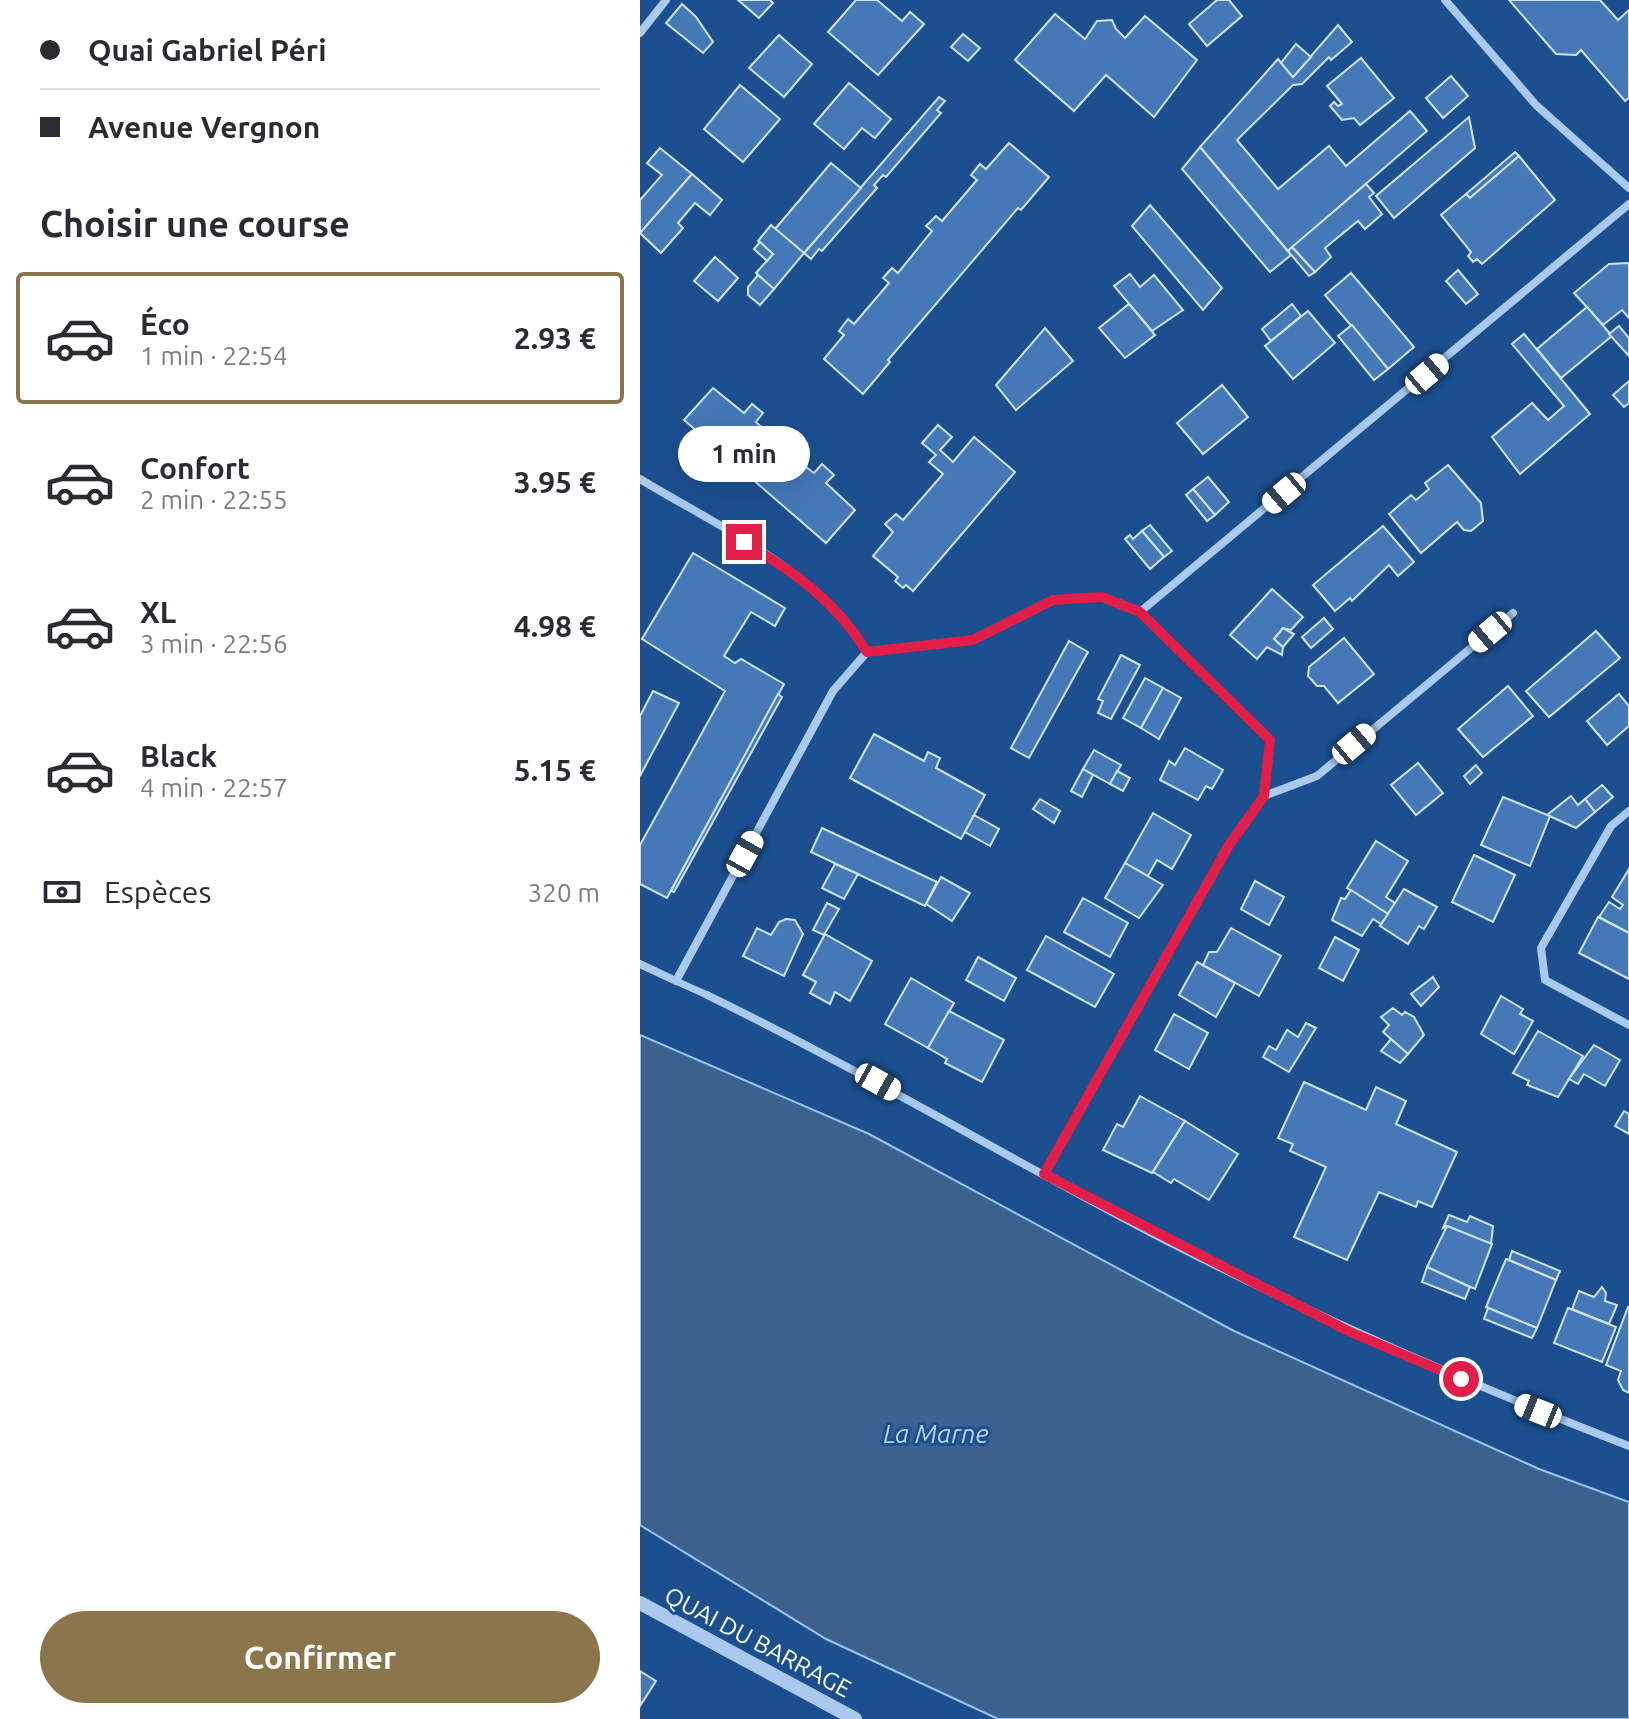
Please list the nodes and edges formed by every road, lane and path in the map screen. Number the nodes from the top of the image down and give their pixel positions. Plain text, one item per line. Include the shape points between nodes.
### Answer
1 (666, 0) edge
2 (1445, 0) edge
3 (640, 33) edge
4 (1629, 188) edge
5 (1629, 204) edge
6 (640, 479) edge
7 (1140, 612) junction
8 (1513, 613) dead end
9 (867, 652) junction
10 (1264, 796) junction
11 (1629, 811) edge
12 (640, 964) edge
13 (676, 981) junction
14 (707, 995) joint
15 (1629, 1025) edge
16 (1044, 1174) junction
17 (1629, 1446) edge
18 (640, 1603) edge
19 (855, 1719) edge

1 - 3 street
2 - 4 street via 1536,105
5 - 7 street
6 - 9 street via 796,573 846,619
7 - 9 street via 1102,597 1053,600 973,640
7 - 10 street via 1270,740
8 - 10 street via 1317,776
9 - 13 street via 833,691
10 - 16 street via 1229,845
11 - 15 street via 1611,826 1541,948 1545,980
12 - 13 street
13 - 14 street
14 - 16 street via 823,1051
16 - 17 street via 1348,1331
18 - 19 street, QUAI DU BARRAGE

